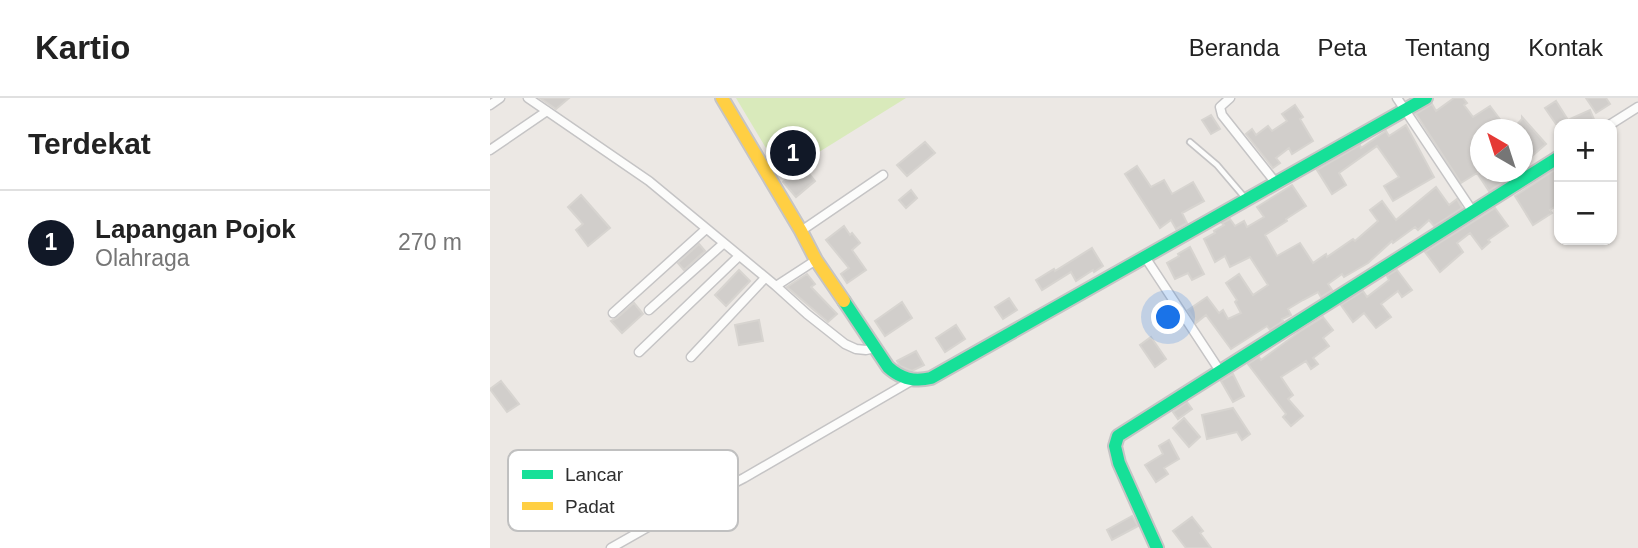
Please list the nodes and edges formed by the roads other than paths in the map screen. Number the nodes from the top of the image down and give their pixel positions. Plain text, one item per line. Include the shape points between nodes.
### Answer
1 (500, 98) edge
2 (528, 98) edge
3 (722, 98) edge
4 (1230, 98) edge
5 (1397, 98) edge
6 (1426, 98) edge
7 (490, 105) edge
8 (1638, 107) edge
9 (1404, 110) junction
10 (547, 111) junction
11 (1617, 120) edge
12 (1191, 142) dead end
13 (490, 150) edge
14 (1554, 160) edge
15 (883, 176) dead end
16 (1276, 183) junction
17 (1246, 200) junction
18 (1473, 212) junction
19 (706, 229) junction
20 (801, 232) junction
21 (724, 243) junction
22 (739, 256) junction
23 (1145, 257) junction
24 (816, 260) junction
25 (765, 278) junction
26 (776, 286) junction
27 (649, 310) dead end
28 (613, 313) dead end
29 (875, 348) junction
30 (639, 352) dead end
31 (691, 357) dead end
32 (1220, 371) junction
33 (911, 381) junction
34 (738, 481) edge
35 (642, 531) edge
36 (611, 548) edge
37 (1157, 548) edge

1 - 7 street
2 - 10 street
3 - 20 street
4 - 16 street via 1220,107 1222,115
5 - 9 street
6 - 9 street
8 - 11 street
9 - 16 street
9 - 18 street
10 - 13 street
10 - 19 street via 649,181
12 - 17 lane
14 - 18 street
15 - 20 street
16 - 17 street
17 - 23 street
18 - 32 street
19 - 21 street
19 - 28 street
20 - 24 street
21 - 22 street
21 - 27 street
22 - 25 street
22 - 30 street
23 - 32 street
23 - 33 street via 930,378
24 - 26 street
24 - 29 street
25 - 26 street
25 - 31 street
26 - 29 street via 845,344 856,349
29 - 33 street via 888,367
32 - 37 street via 1116,439 1119,463
33 - 34 street
35 - 36 street

